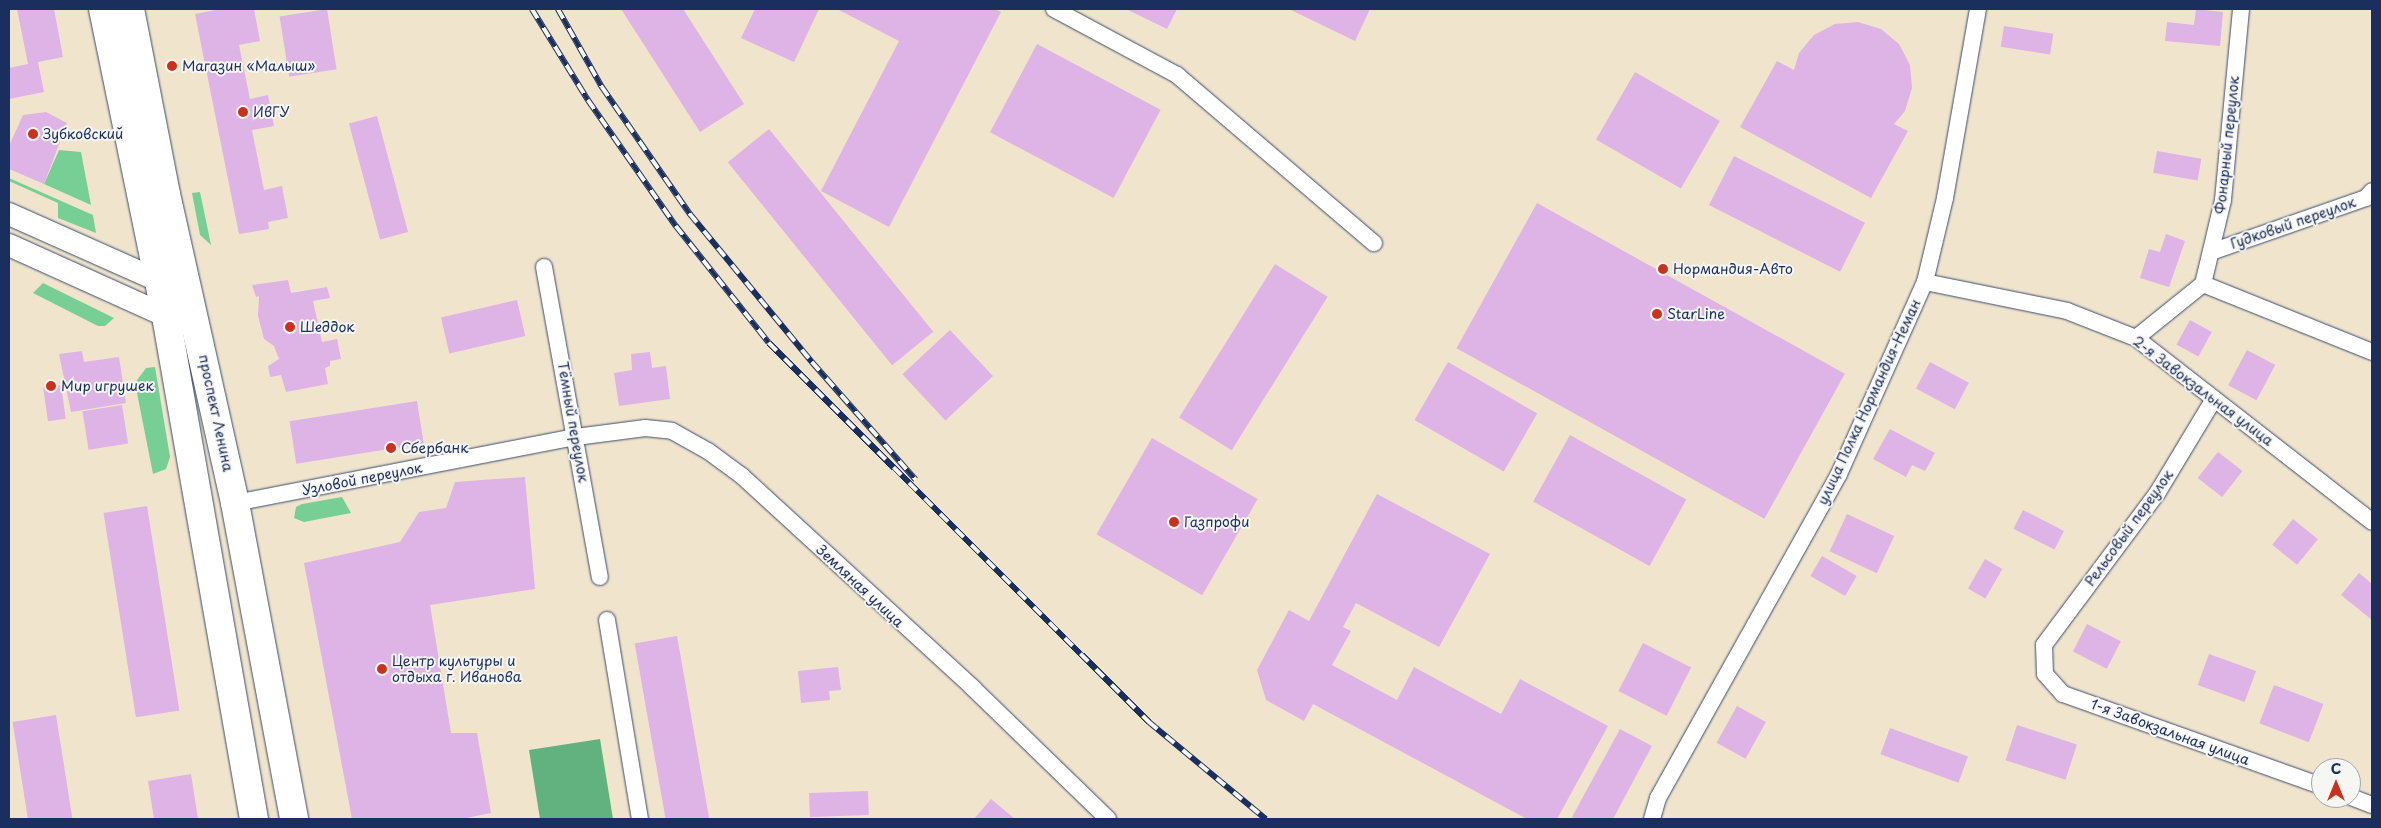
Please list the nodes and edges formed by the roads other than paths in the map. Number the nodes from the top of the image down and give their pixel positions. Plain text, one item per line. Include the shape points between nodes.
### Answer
1 (103, 9) edge
2 (130, 9) edge
3 (1054, 9) edge
4 (1978, 9) edge
5 (2241, 9) edge
6 (2372, 192) edge
7 (9, 214) edge
8 (1374, 243) dead end
9 (9, 246) edge
10 (2210, 252) junction
11 (544, 267) dead end
12 (158, 281) junction
13 (1925, 282) junction
14 (2203, 284) junction
15 (193, 304) junction
16 (166, 316) junction
17 (2136, 338) junction
18 (2372, 352) edge
19 (2214, 399) junction
20 (576, 437) junction
21 (235, 503) junction
22 (2372, 522) edge
23 (600, 577) dead end
24 (607, 620) dead end
25 (2042, 654) joint
26 (2311, 782) edge
27 (254, 819) edge
28 (294, 819) edge
29 (640, 819) edge
30 (1108, 819) edge
31 (1652, 819) edge

1 - 12 highway
2 - 15 highway, проспект Ленина via 166,194
3 - 8 street via 1177,75
4 - 13 street, улица Полка Нормандия-Неман via 1945,198
5 - 10 street, Фонарный переулок via 2224,200
6 - 10 street, Гудковый переулок via 2366,198
7 - 12 main road
9 - 16 main road
10 - 14 street, Фонарный переулок
11 - 20 street, Тёмный переулок
12 - 15 main road
12 - 16 highway
13 - 17 street, 2-я Завокзальная улица via 2067,311
13 - 31 street, улица Полка Нормандия-Неман via 1839,474 1658,798
14 - 17 street
14 - 18 street
15 - 16 main road
15 - 21 highway, проспект Ленина
16 - 27 highway
17 - 19 street, 2-я Завокзальная улица
19 - 22 street, 2-я Завокзальная улица
19 - 25 street, Рельсовый переулок via 2158,492 2044,645
20 - 21 street, Узловой переулок
20 - 23 street, Тёмный переулок
20 - 30 street, Земляная улица via 645,428 672,432 708,451 742,476 973,688
21 - 28 highway, проспект Ленина
24 - 29 street
25 - 26 street, 1-я Завокзальная улица via 2045,674 2063,694

